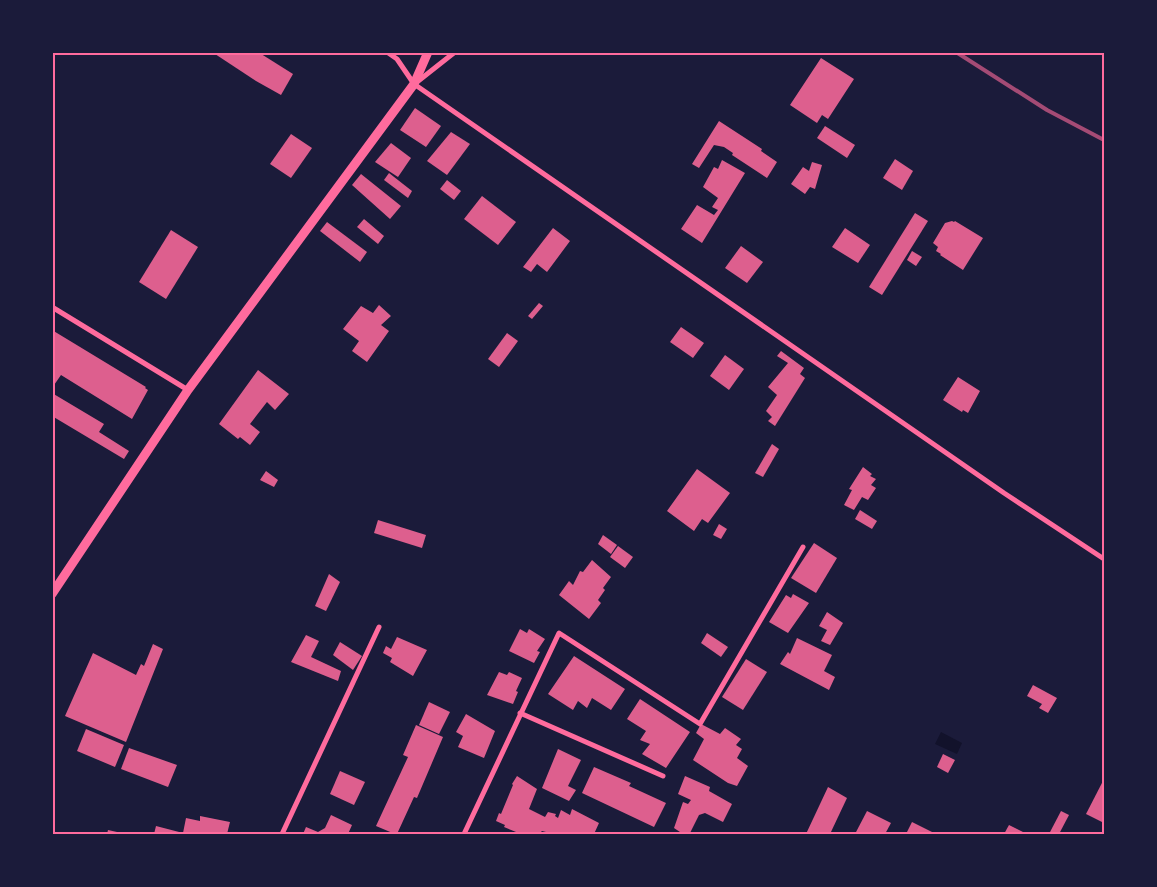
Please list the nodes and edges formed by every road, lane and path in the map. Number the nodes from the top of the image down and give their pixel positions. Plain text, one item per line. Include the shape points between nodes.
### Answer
1 (387, 52) edge
2 (428, 52) edge
3 (455, 52) edge
4 (414, 84) junction
5 (52, 307) edge
6 (188, 390) junction
7 (803, 547) dead end
8 (1104, 559) edge
9 (52, 594) edge
10 (379, 627) dead end
11 (520, 713) junction
12 (663, 776) dead end
13 (282, 834) edge
14 (464, 834) edge

1 - 4 street via 397,59
2 - 4 street
3 - 4 street
4 - 6 street
4 - 8 street
5 - 6 street
6 - 9 street
7 - 11 street via 700,724 559,633
10 - 13 street
11 - 12 street
11 - 14 street

